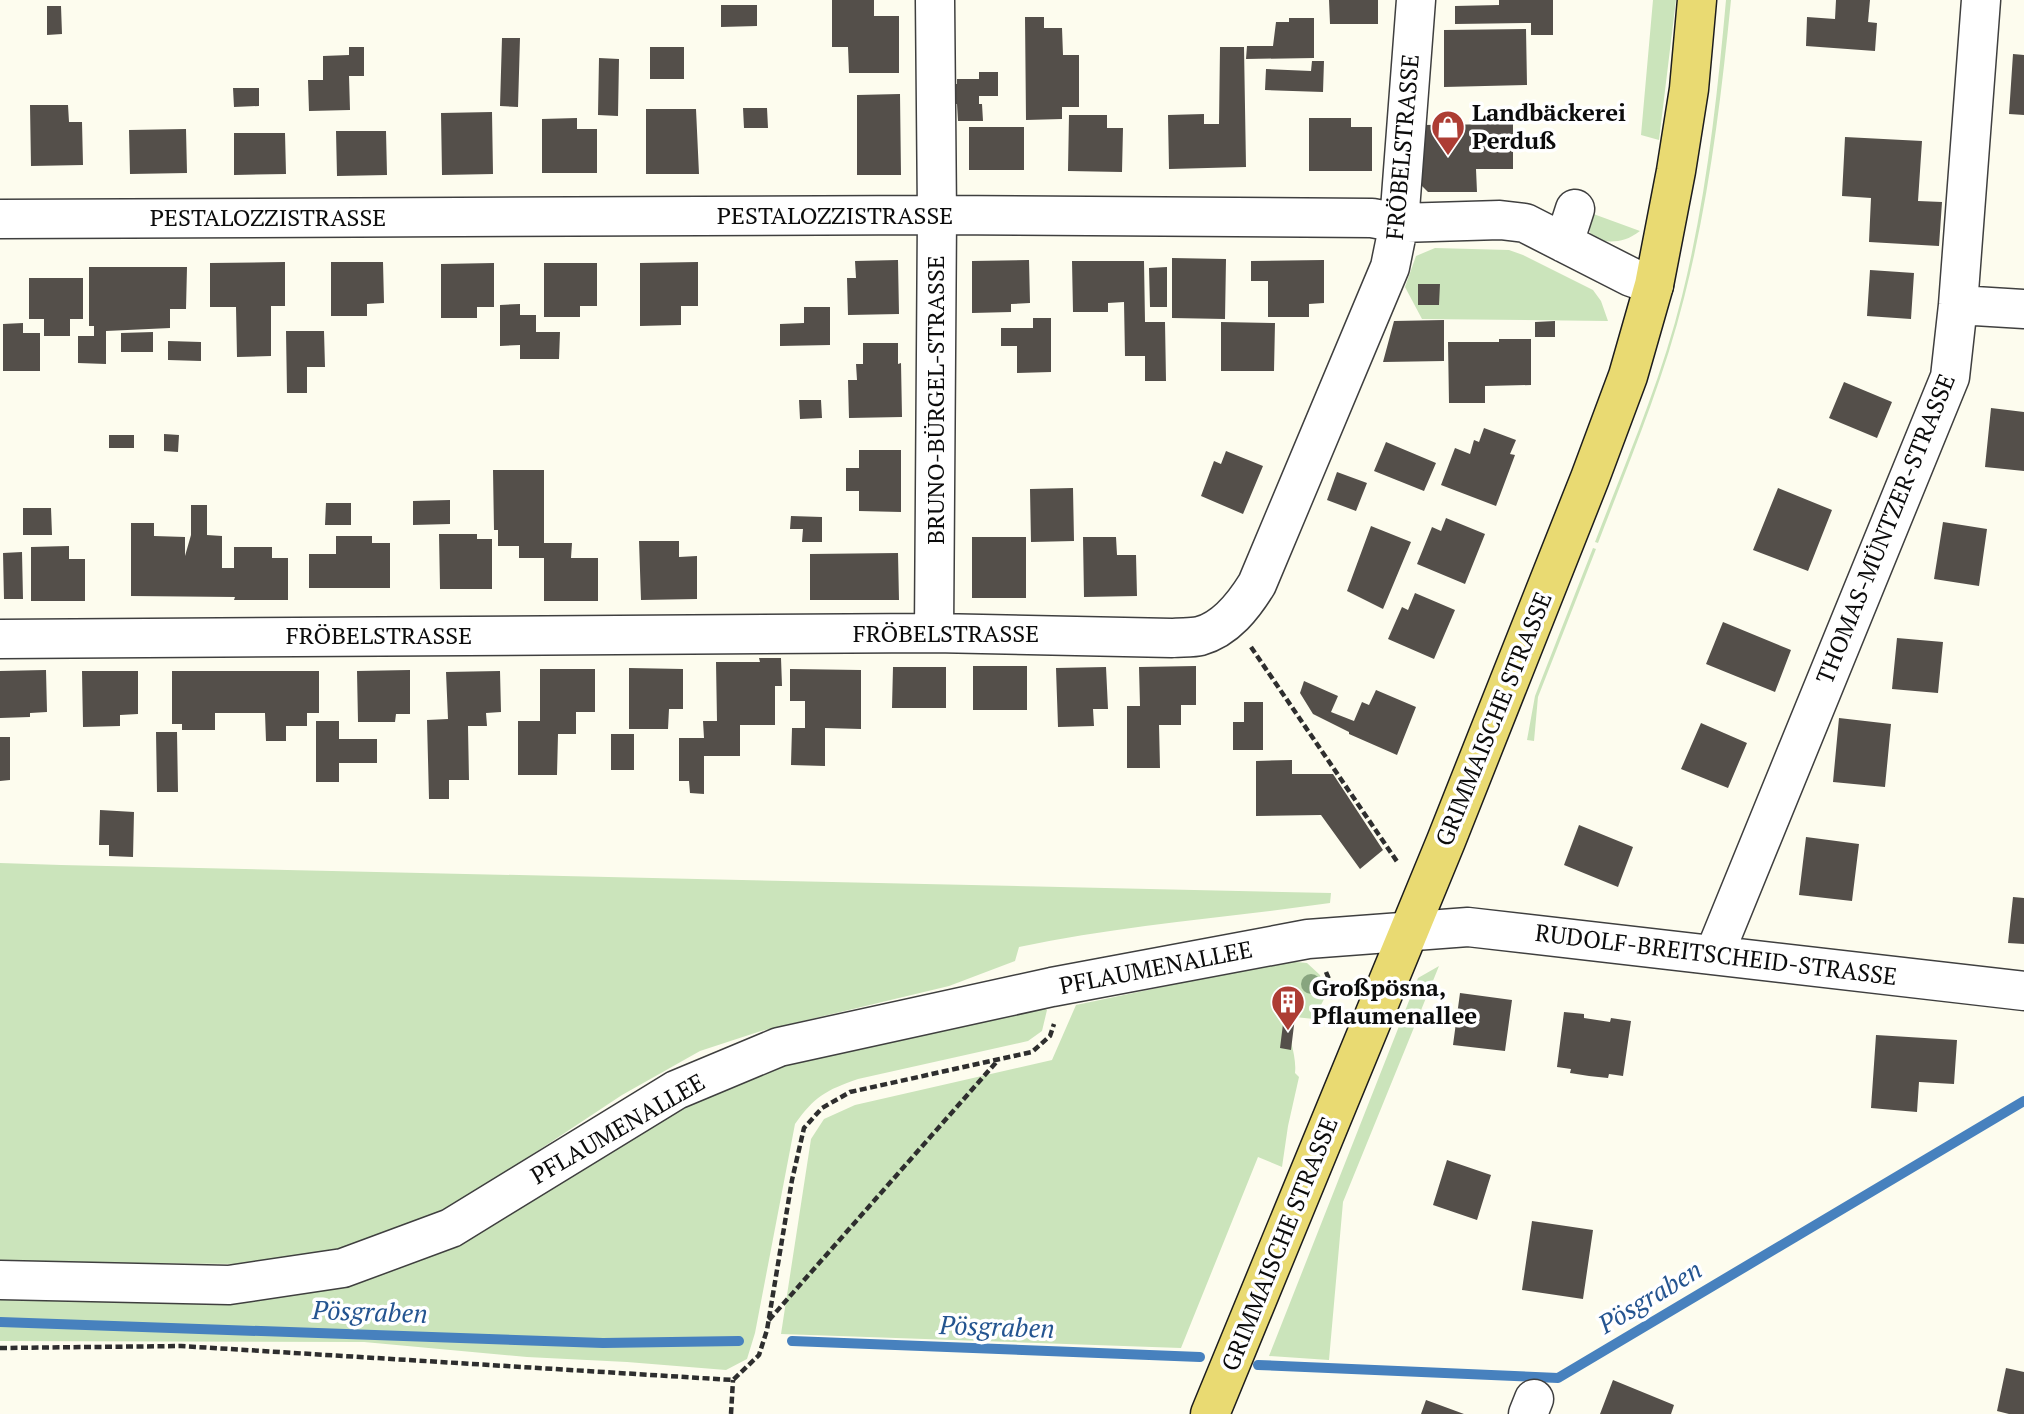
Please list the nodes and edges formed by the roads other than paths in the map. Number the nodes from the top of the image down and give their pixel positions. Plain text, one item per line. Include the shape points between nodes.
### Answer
1 (935, 0) edge
2 (1416, 0) edge
3 (1697, 0) edge
4 (1981, 0) edge
5 (937, 215) junction
6 (0, 219) edge
7 (1399, 223) junction
8 (1654, 285) junction
9 (1958, 305) junction
10 (2024, 309) edge
11 (934, 633) junction
12 (0, 639) edge
13 (1407, 931) junction
14 (1714, 955) junction
15 (2024, 990) edge
16 (0, 1280) edge
17 (1210, 1414) edge

1 - 5 street, BRUNO-BÜRGEL-STRASSE
2 - 7 street, FRÖBELSTRASSE
3 - 8 main road, GRIMMAISCHE STRASSE via 1689,89 1665,169
4 - 9 street, THOMAS-MÜNTZER-STRASSE
5 - 6 street, PESTALOZZISTRASSE
5 - 7 street, PESTALOZZISTRASSE via 1372,218
5 - 11 street, BRUNO-BÜRGEL-STRASSE
7 - 8 street, PESTALOZZISTRASSE via 1500,220 1569,226 1631,278
7 - 11 street, FRÖBELSTRASSE via 1390,267 1257,584 1231,618 1200,636 1172,638
8 - 13 main road, GRIMMAISCHE STRASSE via 1595,466
9 - 10 street
9 - 14 street, THOMAS-MÜNTZER-STRASSE via 1950,377
11 - 12 street, FRÖBELSTRASSE
13 - 14 street, RUDOLF-BREITSCHEID-STRASSE via 1468,927
13 - 16 street, PFLAUMENALLEE via 1308,939 1052,987 779,1047 676,1090 451,1228 342,1268 229,1285
13 - 17 main road, GRIMMAISCHE STRASSE
14 - 15 street, RUDOLF-BREITSCHEID-STRASSE

